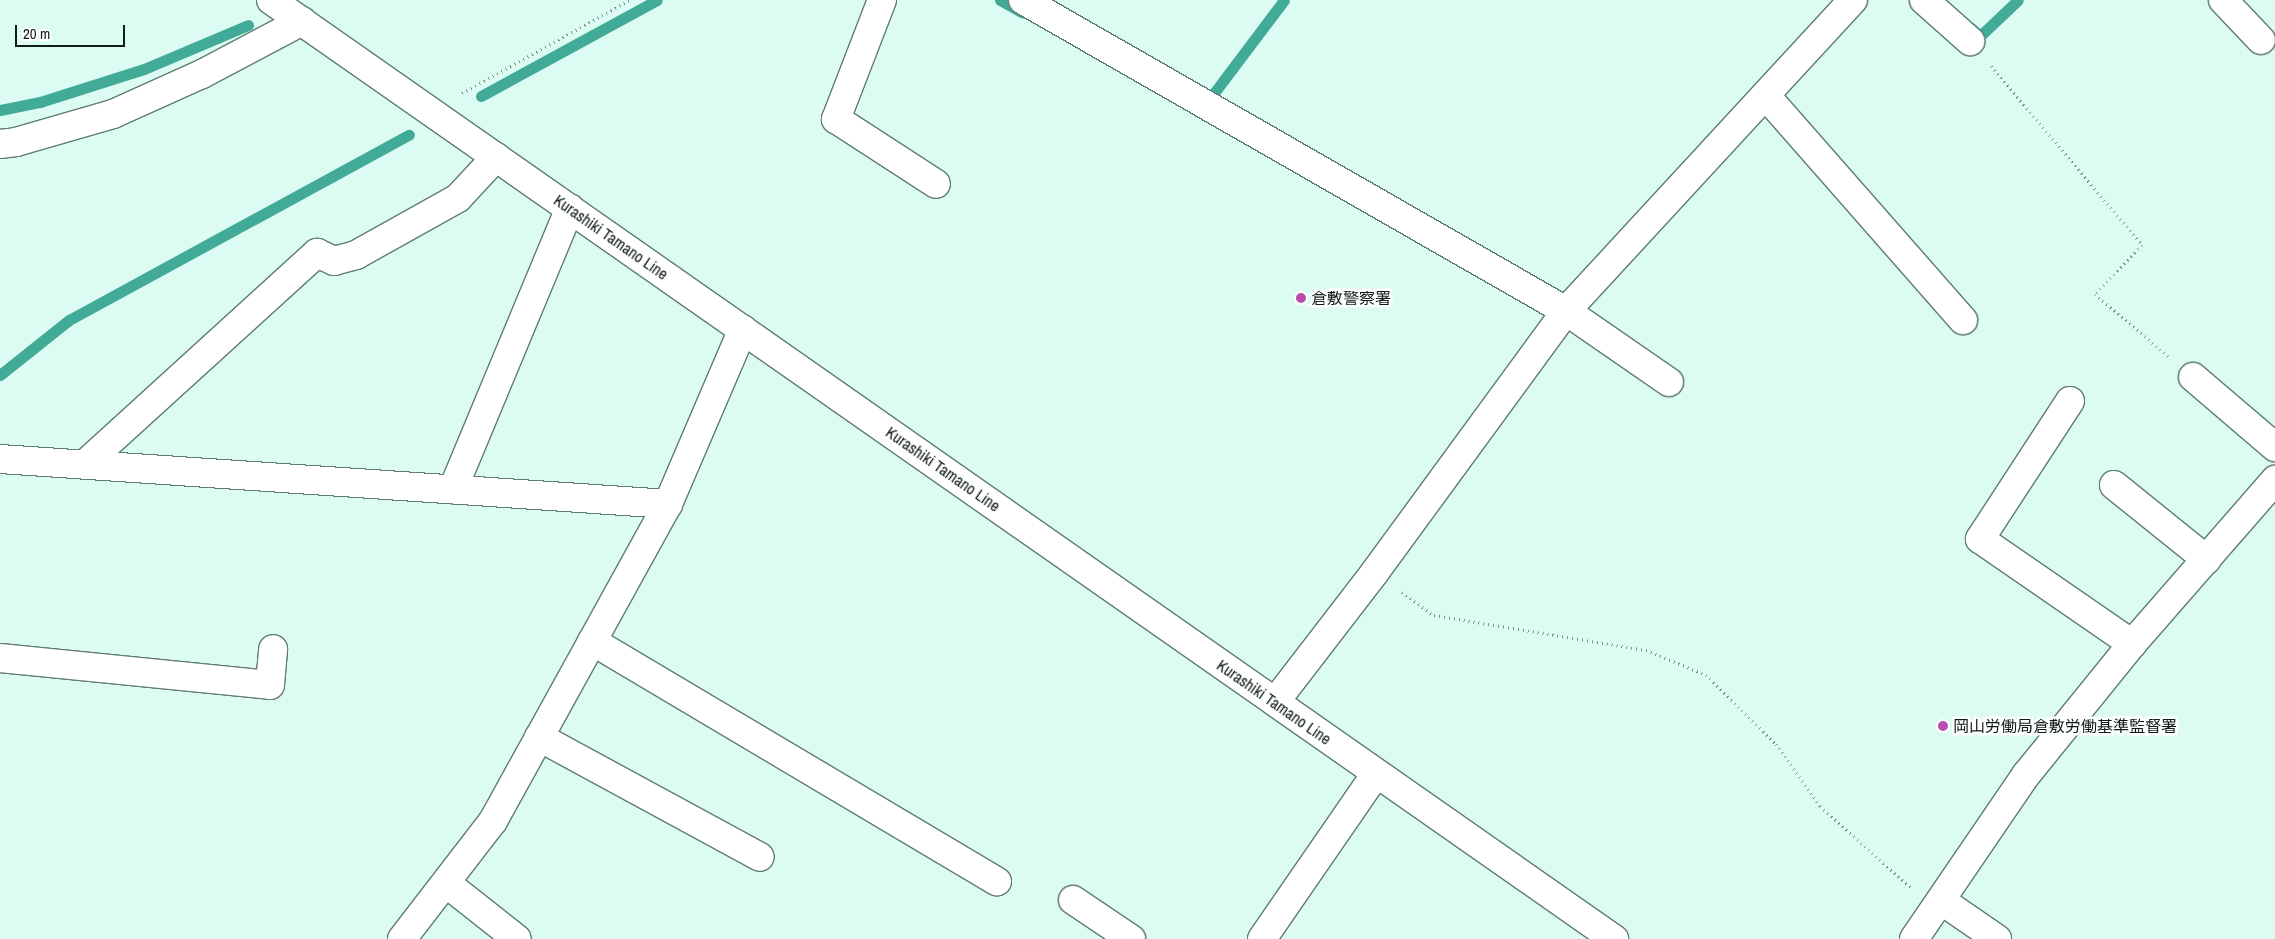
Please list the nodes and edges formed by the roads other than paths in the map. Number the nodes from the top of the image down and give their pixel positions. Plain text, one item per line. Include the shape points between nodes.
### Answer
1 (271, 0) edge
2 (882, 0) edge
3 (1023, 0) edge
4 (1853, 0) edge
5 (1924, 0) edge
6 (2223, 0) edge
7 (302, 21) junction
8 (2261, 40) dead end
9 (1970, 41) road end
10 (1767, 97) junction
11 (0, 144) edge
12 (496, 157) junction
13 (936, 184) dead end
14 (570, 208) junction
15 (1566, 311) junction
16 (1963, 320) dead end
17 (744, 329) junction
18 (2193, 377) road end
19 (1669, 382) dead end
20 (2070, 402) dead end
21 (2275, 448) edge
22 (0, 459) edge
23 (85, 464) junction
24 (2275, 480) edge
25 (2114, 485) dead end
26 (454, 489) junction
27 (668, 504) junction
28 (2206, 560) junction
29 (592, 641) junction
30 (2132, 644) junction
31 (273, 649) dead end
32 (0, 658) edge
33 (1276, 702) junction
34 (539, 737) junction
35 (1376, 774) junction
36 (760, 857) dead end
37 (997, 881) dead end
38 (446, 883) junction
39 (1073, 900) dead end
40 (1939, 906) junction
41 (402, 939) edge
42 (517, 939) edge
43 (1131, 939) edge
44 (1262, 939) edge
45 (1614, 939) edge
46 (1914, 939) edge
47 (1997, 939) edge

1 - 7 street, Kurashiki Tamano Line
2 - 13 street via 836,119
3 - 15 street
4 - 10 street
5 - 9 street
6 - 8 street
7 - 11 street via 202,74 113,114
7 - 12 street, Kurashiki Tamano Line
10 - 15 street
10 - 16 street
12 - 14 street, Kurashiki Tamano Line
12 - 23 street via 458,198 356,255 334,261 317,253
14 - 17 street, Kurashiki Tamano Line
14 - 26 street
15 - 19 street
15 - 33 street
17 - 27 street
17 - 33 street, Kurashiki Tamano Line
18 - 21 street
20 - 30 street via 1980,539
22 - 23 street
23 - 26 street
24 - 28 street
25 - 28 street
26 - 27 street
27 - 29 street
28 - 30 street
29 - 34 street
29 - 37 street
30 - 40 street via 2026,775
31 - 32 street via 270,685
33 - 35 street, Kurashiki Tamano Line
34 - 36 street
34 - 38 street via 493,821
35 - 44 street
35 - 45 street, Kurashiki Tamano Line
38 - 41 street
38 - 42 street
39 - 43 street
40 - 46 street
40 - 47 street

